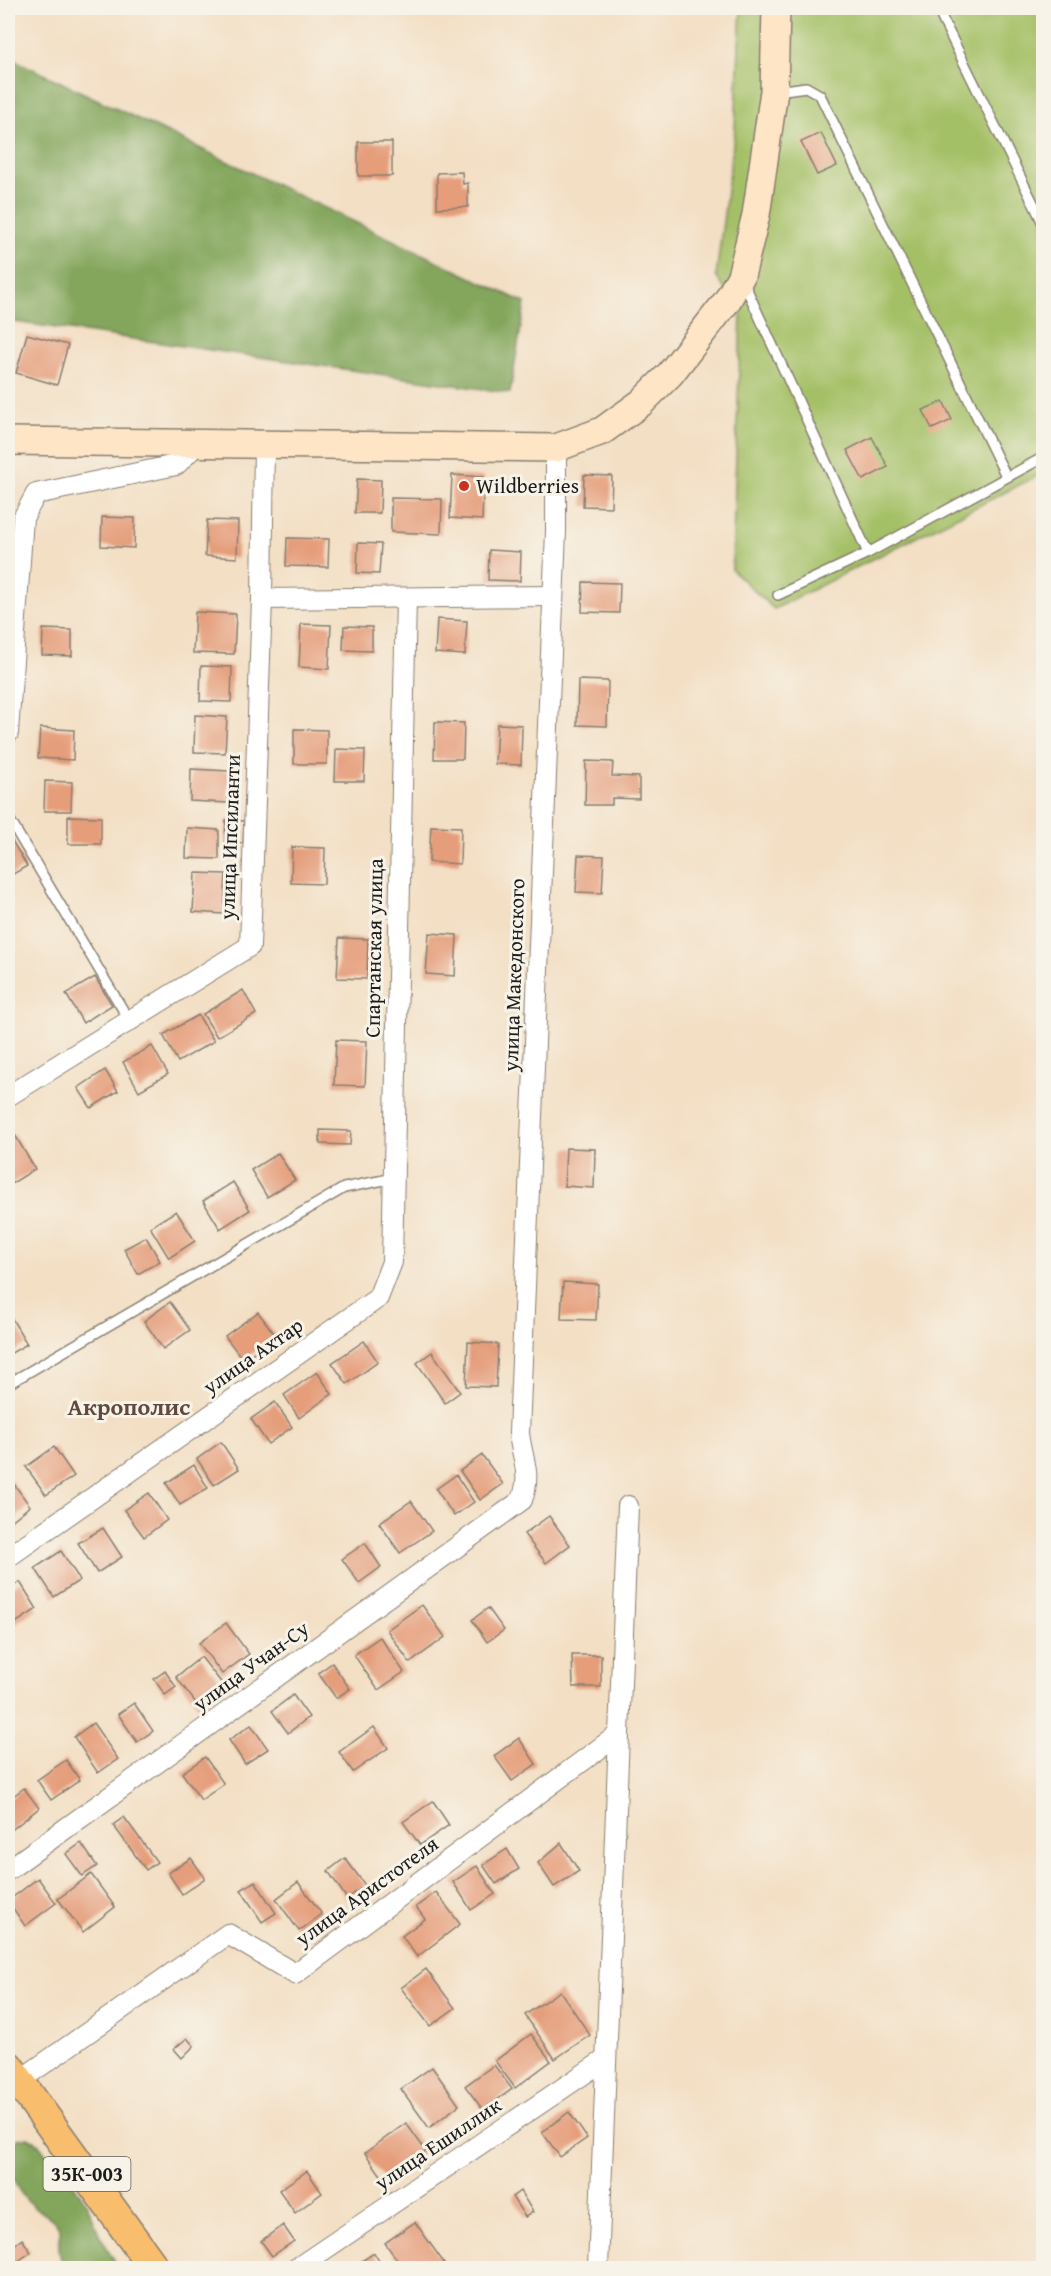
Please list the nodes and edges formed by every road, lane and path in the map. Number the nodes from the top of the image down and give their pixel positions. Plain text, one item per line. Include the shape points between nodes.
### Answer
1 (776, 8) edge
2 (937, 8) edge
3 (774, 91) junction
4 (1044, 225) edge
5 (741, 276) junction
6 (8, 441) edge
7 (264, 445) junction
8 (195, 446) junction
9 (556, 448) junction
10 (1044, 457) edge
11 (1006, 476) junction
12 (15, 522) edge
13 (868, 553) junction
14 (778, 595) dead end
15 (553, 596) junction
16 (406, 598) junction
17 (262, 599) junction
18 (8, 733) edge
19 (8, 817) edge
20 (129, 1020) junction
21 (8, 1096) edge
22 (394, 1178) junction
23 (378, 1298) joint
24 (8, 1384) edge
25 (522, 1500) joint
26 (628, 1506) dead end
27 (8, 1557) edge
28 (619, 1734) junction
29 (8, 1870) edge
30 (606, 2059) junction
31 (13, 2074) edge
32 (154, 2268) edge
33 (297, 2268) edge
34 (598, 2268) edge

1 - 3 main road
2 - 4 lane
3 - 5 main road via 756,215
3 - 11 lane via 806,87 820,95
5 - 9 main road via 727,301 670,374 641,403 602,431
5 - 13 lane
6 - 8 main road
7 - 8 main road
7 - 9 main road
7 - 17 street, улица Ипсиланти
8 - 12 street via 176,465 36,494
9 - 15 street, улица Македонского
10 - 11 lane
11 - 13 lane
12 - 18 street
13 - 14 lane
15 - 16 street
15 - 25 street, улица Македонского via 519,1433 528,1484
16 - 17 street
16 - 22 street, Спартанская улица
17 - 20 street, улица Ипсиланти via 250,946
19 - 20 lane
20 - 21 street, улица Ипсиланти
22 - 23 street, Спартанская улица via 392,1262
22 - 24 lane via 344,1188
23 - 27 street, улица Ахтар
25 - 29 street, улица Учан-Су
26 - 28 street
28 - 30 street
28 - 31 street, улица Аристотеля via 295,1974 228,1934
30 - 33 street, улица Ешиллик
30 - 34 street
31 - 32 main road, 35К-003

